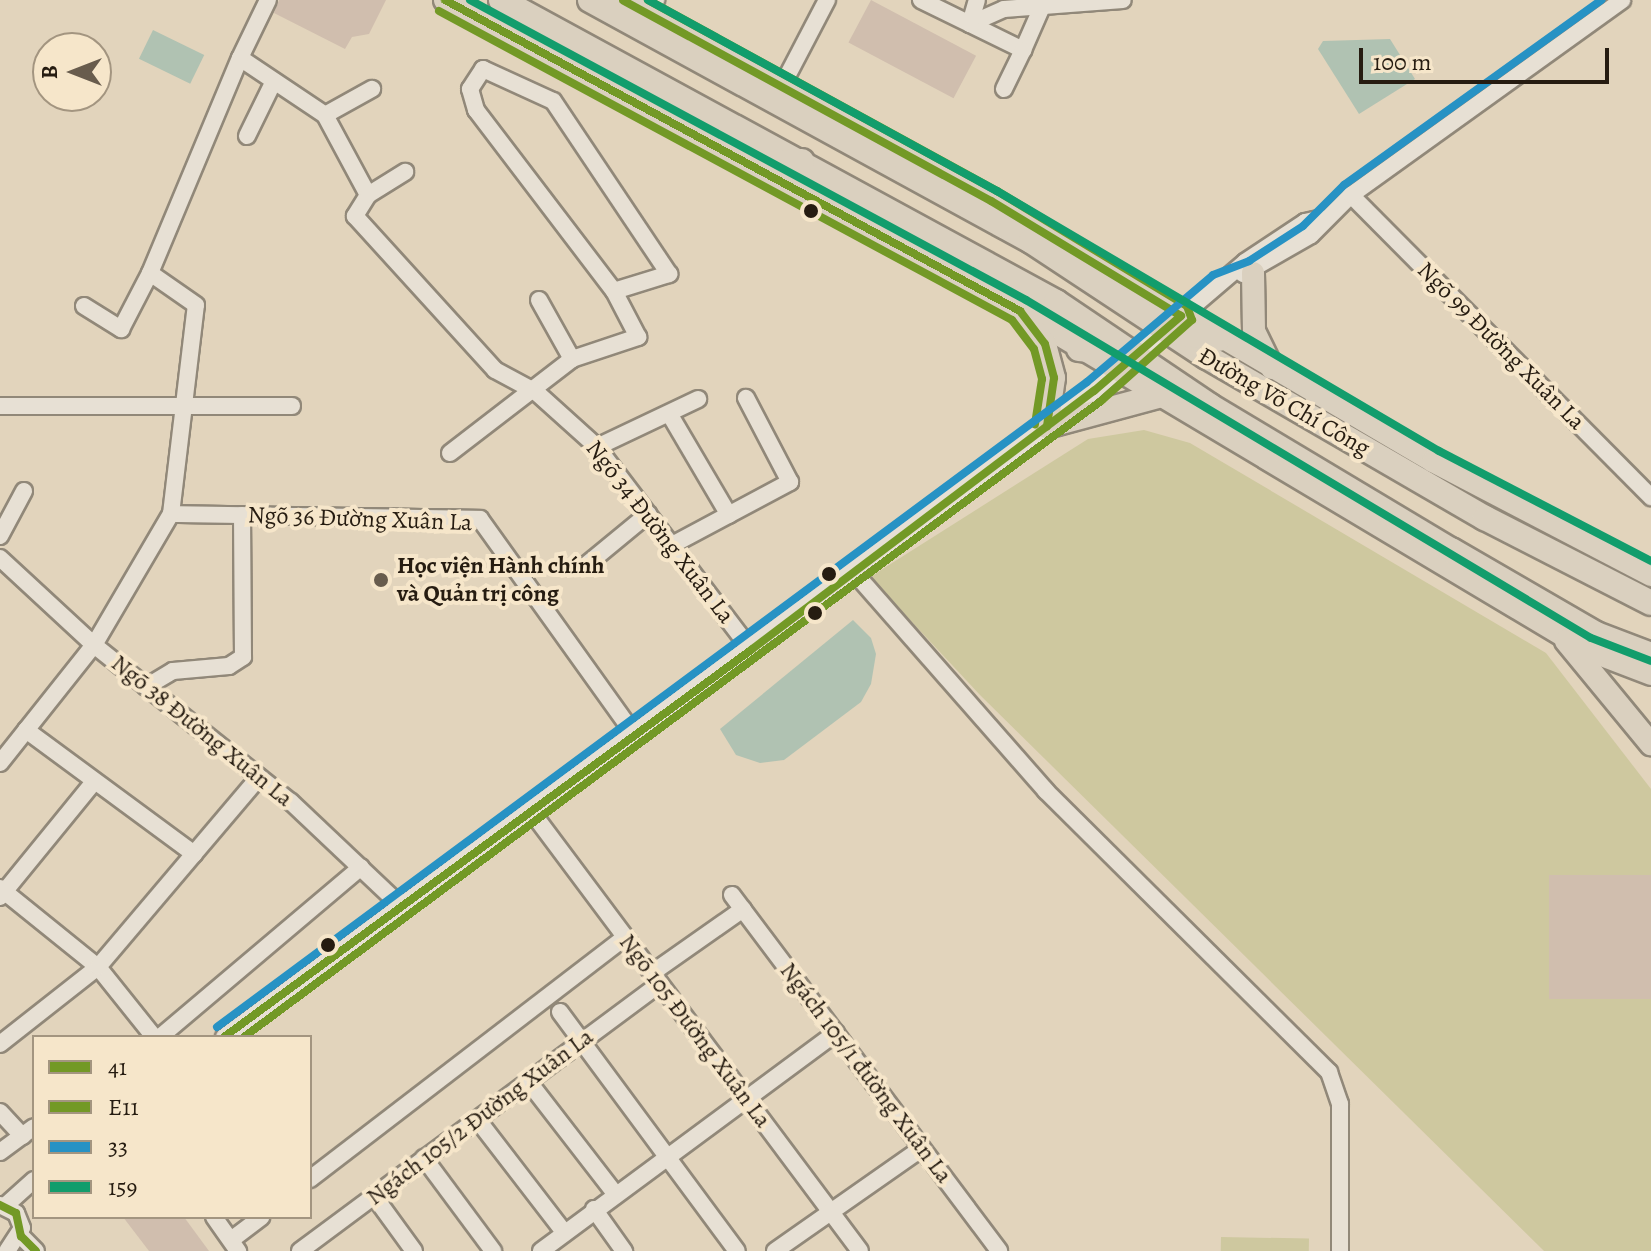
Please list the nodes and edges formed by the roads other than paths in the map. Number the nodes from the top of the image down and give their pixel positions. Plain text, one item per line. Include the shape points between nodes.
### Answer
1 (268, 0) edge
2 (445, 0) edge
3 (501, 0) edge
4 (590, 0) edge
5 (623, 0) edge
6 (827, 0) edge
7 (922, 0) edge
8 (977, 0) edge
9 (1123, 0) edge
10 (1622, 0) edge
11 (1045, 3) edge
12 (653, 7) edge
13 (970, 24) junction
14 (1023, 50) junction
15 (240, 58) junction
16 (274, 81) junction
17 (782, 86) junction
18 (372, 89) dead end
19 (1004, 89) dead end
20 (325, 115) junction
21 (247, 136) dead end
22 (804, 161) junction
23 (749, 165) junction
24 (405, 172) dead end
25 (368, 195) junction
26 (1351, 195) junction
27 (1097, 264) junction
28 (150, 273) junction
29 (1244, 274) junction
30 (1105, 289) junction
31 (614, 291) junction
32 (539, 300) dead end
33 (84, 306) dead end
34 (1020, 311) junction
35 (1172, 323) junction
36 (1218, 339) joint
37 (1079, 349) junction
38 (1138, 354) junction
39 (572, 359) junction
40 (1272, 369) junction
41 (1117, 372) junction
42 (1184, 389) junction
43 (536, 392) junction
44 (1159, 396) junction
45 (746, 398) dead end
46 (698, 399) dead end
47 (180, 405) junction
48 (0, 406) edge
49 (292, 406) dead end
50 (670, 415) junction
51 (1234, 420) junction
52 (1047, 426) junction
53 (1245, 445) junction
54 (597, 447) junction
55 (450, 453) dead end
56 (24, 491) dead end
57 (1651, 497) edge
58 (171, 514) junction
59 (648, 514) junction
60 (242, 515) junction
61 (729, 515) junction
62 (0, 536) edge
63 (672, 545) junction
64 (0, 558) edge
65 (585, 566) dead end
66 (852, 570) junction
67 (1651, 575) edge
68 (1651, 603) edge
69 (1561, 634) junction
70 (94, 645) junction
71 (1586, 649) junction
72 (751, 650) junction
73 (1650, 655) edge
74 (1651, 674) edge
75 (146, 687) junction
76 (26, 730) junction
77 (633, 733) junction
78 (1651, 744) edge
79 (0, 763) edge
80 (259, 777) junction
81 (93, 783) junction
82 (531, 811) junction
83 (194, 854) junction
84 (361, 867) junction
85 (1, 892) edge
86 (732, 895) dead end
87 (401, 906) junction
88 (743, 909) junction
89 (625, 937) junction
90 (98, 967) junction
91 (656, 978) junction
92 (560, 1012) dead end
93 (836, 1033) junction
94 (152, 1035) edge
95 (162, 1035) edge
96 (227, 1035) edge
97 (582, 1042) junction
98 (0, 1044) edge
99 (528, 1081) junction
100 (744, 1097) junction
101 (0, 1112) edge
102 (477, 1119) junction
103 (28, 1131) edge
104 (922, 1148) junction
105 (0, 1152) edge
106 (665, 1156) junction
107 (424, 1158) junction
108 (312, 1177) edge
109 (32, 1182) edge
110 (616, 1195) junction
111 (374, 1196) junction
112 (3, 1206) edge
113 (594, 1209) junction
114 (830, 1211) junction
115 (215, 1219) edge
116 (259, 1219) edge
117 (21, 1236) junction
118 (553, 1244) edge
119 (235, 1246) edge
120 (312, 1247) edge
121 (7, 1251) edge
122 (36, 1251) edge
123 (414, 1251) edge
124 (493, 1251) edge
125 (624, 1251) edge
126 (737, 1251) edge
127 (775, 1251) edge
128 (860, 1251) edge
129 (999, 1251) edge
130 (1340, 1251) edge

1 - 15 street
2 - 23 main road
3 - 22 highway, Đường Võ Chí Công
4 - 30 highway, Đường Võ Chí Công via 1031,241
5 - 12 main road, Đường Võ Chí Công
6 - 17 street
7 - 13 street
8 - 13 street
9 - 11 street
10 - 26 street
11 - 13 street via 1004,9
11 - 14 street
12 - 17 main road, Đường Võ Chí Công
13 - 14 street
14 - 19 street
15 - 16 street
15 - 28 street
16 - 20 street
16 - 21 street
17 - 27 main road, Đường Võ Chí Công
18 - 20 street
20 - 25 street
22 - 23 highway
22 - 38 highway, Đường Võ Chí Công
23 - 34 main road
24 - 25 street
25 - 43 street, Ngõ 34 Đường Xuân La via 355,216 495,370
26 - 29 street via 1322,218 1311,235
26 - 57 street, Ngõ 99 Đường Xuân La
27 - 30 highway
27 - 35 main road, Đường Võ Chí Công
28 - 33 street via 121,329
28 - 47 street via 196,305
29 - 35 street
29 - 40 main road via 1254,331
30 - 35 highway, Đường Võ Chí Công
31 - 31 street via 669,274 553,101 483,69 470,89 476,110
31 - 39 street via 638,337
32 - 39 street
34 - 37 main road
34 - 52 main road via 1045,344 1054,378
35 - 36 highway
35 - 38 street
35 - 68 highway, Đường Võ Chí Công via 1485,518
36 - 40 main road, Đường Võ Chí Công
37 - 38 highway
37 - 41 main road
38 - 41 street
38 - 42 highway, Đường Võ Chí Công
39 - 43 street
40 - 67 main road, Đường Võ Chí Công
41 - 44 main road
41 - 52 street
42 - 44 highway
42 - 51 highway, Đường Võ Chí Công
43 - 54 street, Ngõ 34 Đường Xuân La
43 - 55 street
44 - 52 highway
44 - 53 main road
45 - 61 street via 790,482
46 - 50 street
47 - 48 street
47 - 49 street
47 - 58 street
50 - 54 street
50 - 61 street
51 - 53 highway
51 - 73 highway, Đường Võ Chí Công via 1596,634
52 - 66 street
53 - 69 main road
54 - 59 street, Ngõ 34 Đường Xuân La
56 - 62 street
58 - 60 street, Ngõ 36 Đường Xuân La
58 - 70 street
59 - 63 street, Ngõ 34 Đường Xuân La
59 - 65 street
60 - 75 street via 243,657 229,666 173,671
60 - 77 street, Ngõ 36 Đường Xuân La via 480,519
61 - 63 street
63 - 72 street, Ngõ 34 Đường Xuân La
64 - 70 street, Ngõ 38 Đường Xuân La
66 - 72 street
66 - 130 street via 1046,791 1329,1072 1340,1104
69 - 71 main road
69 - 78 main road
70 - 75 street, Ngõ 38 Đường Xuân La
70 - 76 street
71 - 73 highway
71 - 74 main road
72 - 77 street
75 - 80 street, Ngõ 38 Đường Xuân La
76 - 79 street
76 - 81 street
77 - 82 street
80 - 83 street
80 - 84 street, Ngõ 38 Đường Xuân La
81 - 83 street
81 - 85 street
82 - 87 street
82 - 89 street, Ngõ 105 Đường Xuân La
83 - 90 street
84 - 87 street, Ngõ 38 Đường Xuân La
84 - 95 street
85 - 90 street
86 - 88 street, Ngách 105/1 đường Xuân La
87 - 96 street
88 - 91 street
88 - 93 street, Ngách 105/1 đường Xuân La
89 - 91 street, Ngõ 105 Đường Xuân La
89 - 108 street
90 - 94 street
90 - 98 street
91 - 97 street, Ngách 105/2 Đường Xuân La
91 - 100 street, Ngõ 105 Đường Xuân La
92 - 97 street
93 - 100 street
93 - 104 street, Ngách 105/1 đường Xuân La
97 - 99 street, Ngách 105/2 Đường Xuân La
97 - 106 street
99 - 102 street, Ngách 105/2 Đường Xuân La
99 - 110 street
100 - 106 street
100 - 114 street, Ngõ 105 Đường Xuân La
101 - 103 street
102 - 107 street, Ngách 105/2 Đường Xuân La
102 - 118 street
103 - 105 street
104 - 114 street
104 - 129 street, Ngách 105/1 đường Xuân La
106 - 110 street
106 - 126 street
107 - 111 street, Ngách 105/2 Đường Xuân La
107 - 124 street
109 - 112 street
110 - 113 street
111 - 120 street, Ngách 105/2 Đường Xuân La
111 - 123 street
112 - 117 street via 20,1220
113 - 118 street
113 - 125 street
114 - 127 street
114 - 128 street, Ngõ 105 Đường Xuân La
115 - 119 street
116 - 119 street
117 - 121 street
117 - 122 street

